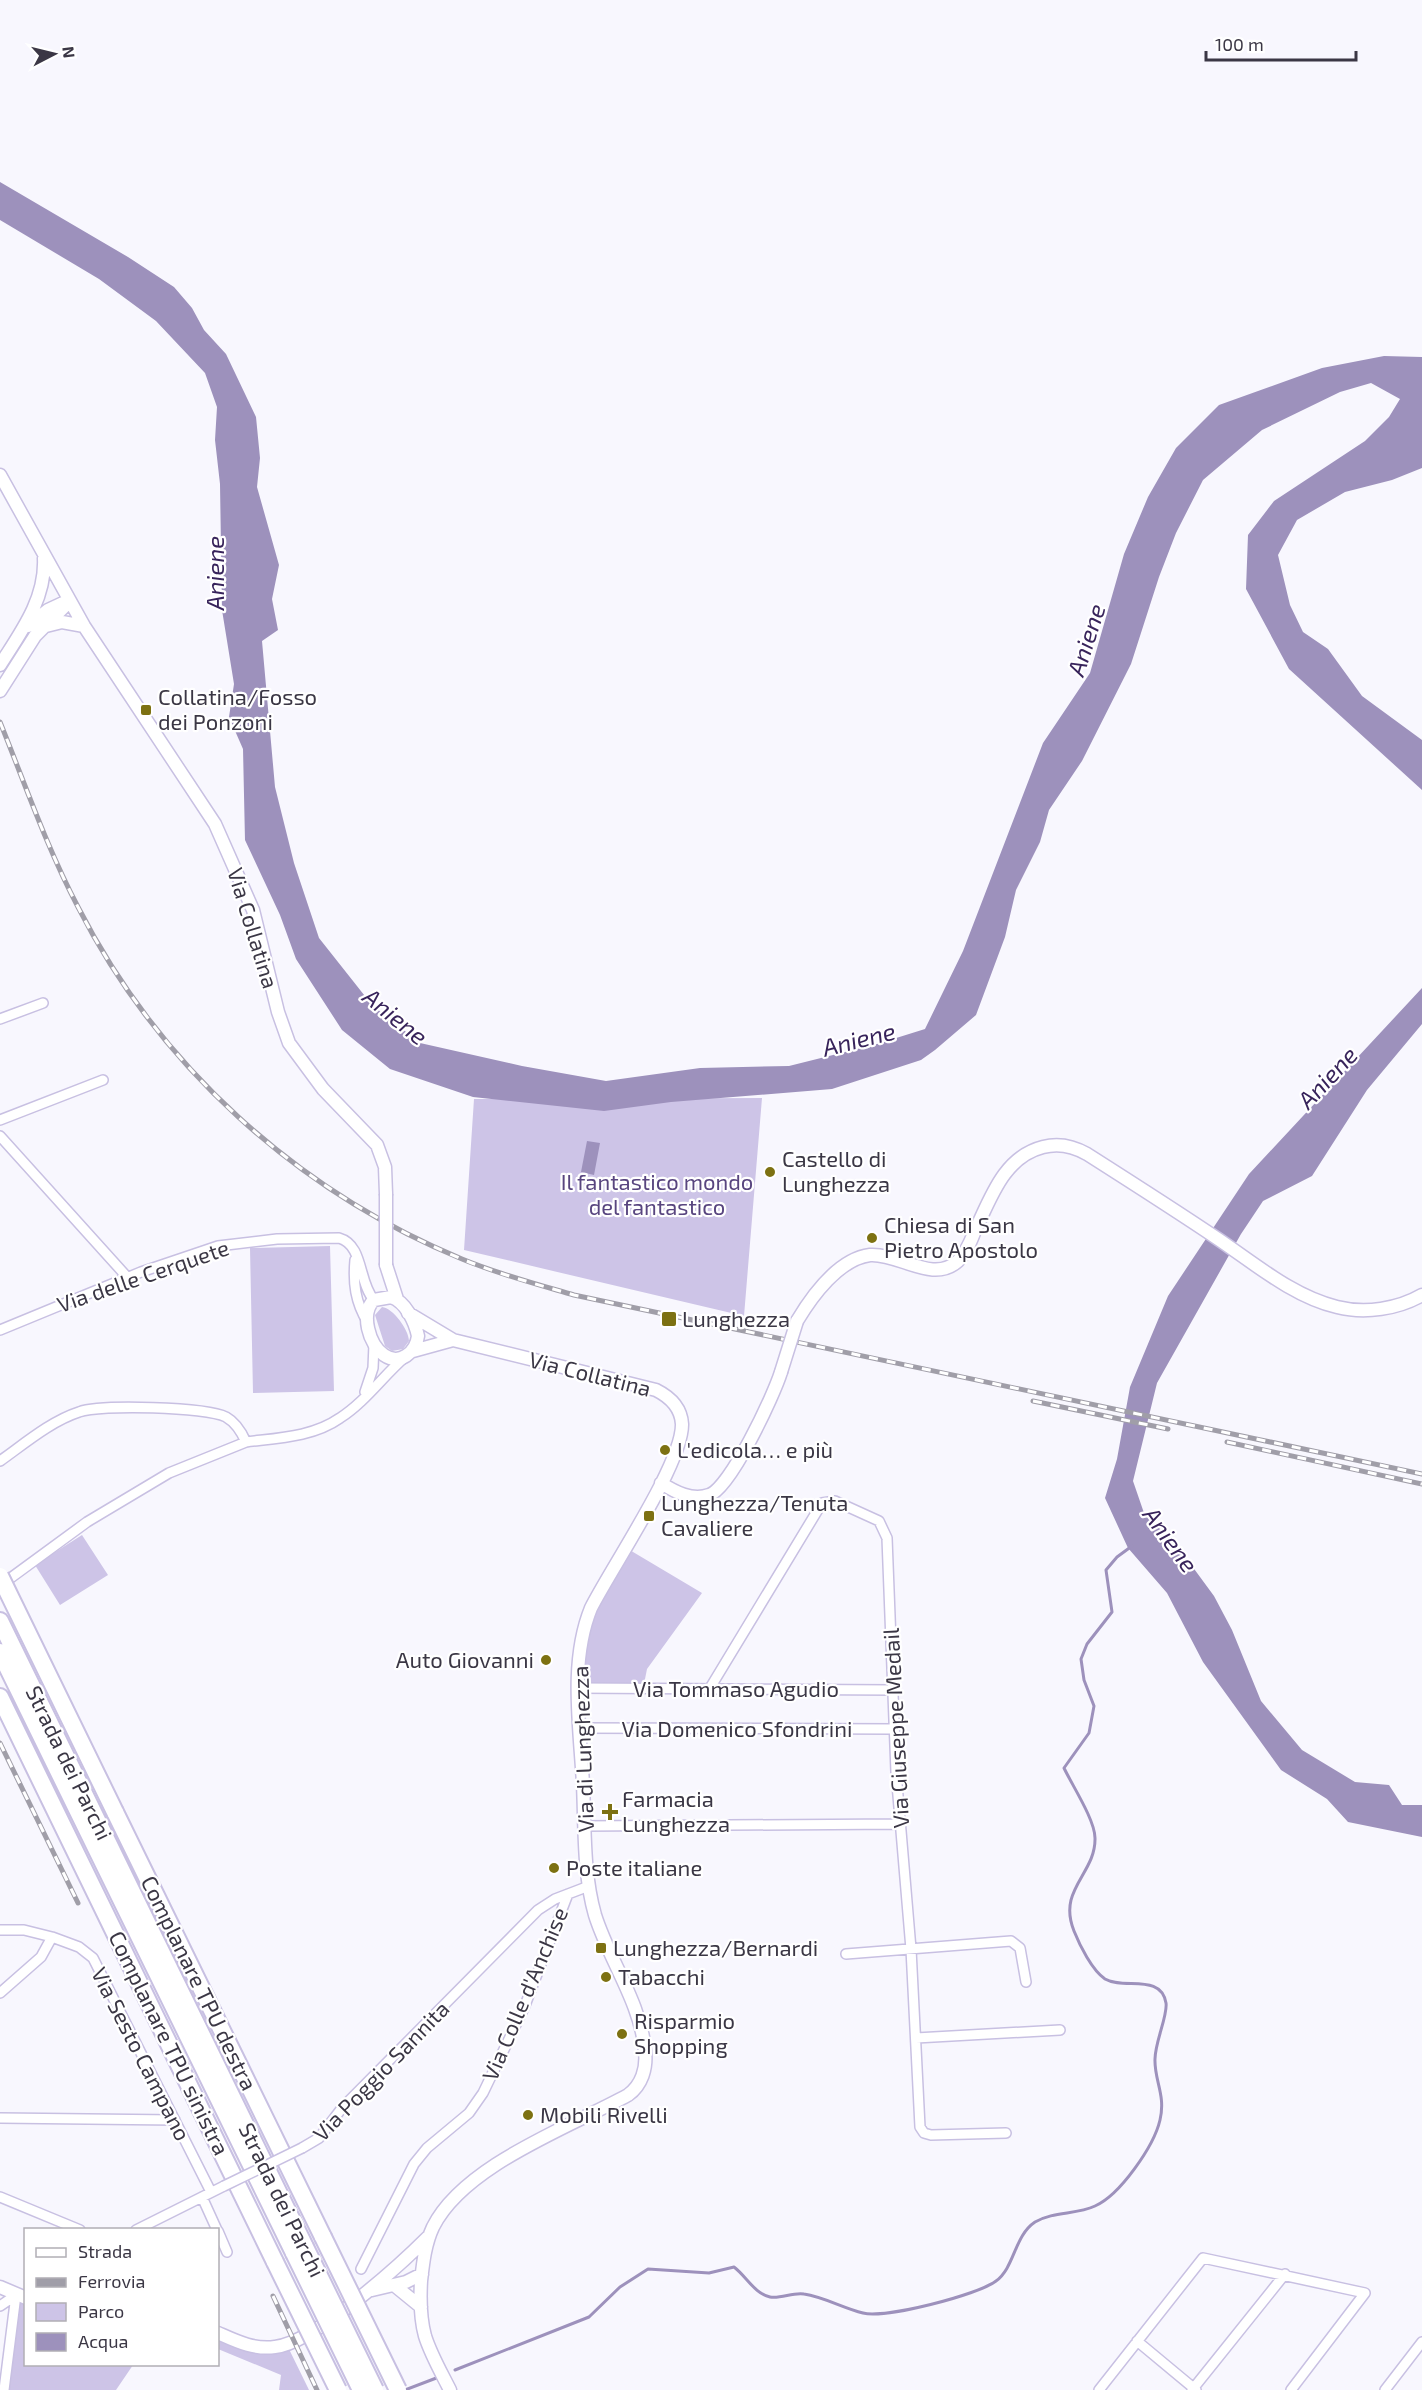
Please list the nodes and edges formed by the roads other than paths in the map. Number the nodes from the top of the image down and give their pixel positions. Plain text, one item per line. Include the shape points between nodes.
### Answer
1 (0, 475) edge
2 (44, 555) junction
3 (70, 601) junction
4 (84, 626) junction
5 (42, 628) junction
6 (20, 633) junction
7 (0, 665) edge
8 (0, 691) edge
9 (43, 1003) dead end
10 (0, 1019) edge
11 (103, 1080) dead end
12 (0, 1120) edge
13 (0, 1136) edge
14 (356, 1251) junction
15 (386, 1265) junction
16 (128, 1278) junction
17 (1422, 1295) edge
18 (377, 1299) junction
19 (398, 1299) junction
20 (408, 1313) junction
21 (368, 1323) junction
22 (0, 1330) edge
23 (453, 1340) junction
24 (374, 1343) junction
25 (410, 1353) junction
26 (363, 1397) junction
27 (246, 1442) junction
28 (0, 1461) edge
29 (661, 1483) junction
30 (0, 1576) edge
31 (0, 1586) edge
32 (0, 1621) edge
33 (0, 1652) edge
34 (579, 1688) junction
35 (710, 1688) junction
36 (893, 1690) junction
37 (0, 1697) edge
38 (580, 1728) junction
39 (894, 1729) junction
40 (91, 1824) junction
41 (900, 1824) junction
42 (585, 1826) junction
43 (589, 1886) junction
44 (568, 1894) junction
45 (0, 1930) edge
46 (52, 1937) junction
47 (911, 1949) junction
48 (846, 1954) dead end
49 (1026, 1982) dead end
50 (0, 1993) edge
51 (1060, 2031) dead end
52 (916, 2038) junction
53 (0, 2118) edge
54 (175, 2120) junction
55 (1006, 2133) dead end
56 (207, 2195) junction
57 (0, 2197) edge
58 (78, 2228) edge
59 (138, 2228) edge
60 (216, 2228) edge
61 (219, 2235) edge
62 (429, 2236) junction
63 (299, 2250) junction
64 (226, 2252) dead end
65 (361, 2269) dead end
66 (396, 2270) junction
67 (422, 2274) junction
68 (1285, 2274) junction
69 (394, 2285) junction
70 (0, 2287) edge
71 (369, 2290) junction
72 (21, 2296) edge
73 (0, 2306) edge
74 (420, 2307) junction
75 (219, 2333) edge
76 (1137, 2342) junction
77 (1422, 2342) edge
78 (1194, 2389) edge
79 (4, 2390) edge
80 (338, 2390) edge
81 (361, 2390) edge
82 (375, 2390) edge
83 (398, 2390) edge
84 (450, 2390) edge
85 (1099, 2390) edge
86 (1291, 2390) edge
87 (1384, 2390) edge

1 - 2 street, Via Collatina
2 - 3 street, Via Collatina
2 - 6 street via 41,588
3 - 4 street, Via Collatina
3 - 5 street
3 - 6 street via 48,610
4 - 5 street via 62,622
4 - 15 street, Via Collatina, bridge via 215,824 253,910 289,1043 323,1089 377,1145 385,1167
5 - 8 street
6 - 7 street
9 - 10 street
11 - 12 street
13 - 16 street
14 - 16 street, Via delle Cerquete via 339,1238 245,1241 200,1251
14 - 18 street via 364,1282
14 - 21 street via 355,1292
15 - 18 street, Via Collatina
15 - 19 street, Via Collatina
16 - 22 street, Via delle Cerquete
17 - 29 street, bridge via 1382,1309 1340,1308 1305,1295 1082,1151 1066,1146 1043,1147 1024,1155 1005,1172 966,1251 953,1265 934,1269 879,1256 855,1260 835,1274 797,1321 782,1372 720,1488 709,1496 694,1496
18 - 19 street
18 - 21 street via 367,1309
19 - 20 street
20 - 23 street, Via Collatina
20 - 25 street via 418,1336
21 - 24 street
23 - 25 street, Via Collatina
23 - 29 street, Via Collatina via 648,1387 669,1397 680,1414 682,1431 676,1454
24 - 25 street via 390,1358
24 - 26 street via 373,1368
25 - 26 street
26 - 27 street via 323,1428
27 - 28 street via 233,1422 221,1416 172,1409 91,1408 71,1415
27 - 31 street via 169,1473 87,1522
29 - 34 street, Via di Lunghezza via 589,1612 580,1650
30 - 83 highway, Complanare TPU destra, bridge
32 - 40 highway, Strada dei Parchi
33 - 40 highway, Strada dei Parchi
34 - 35 street, Via Tommaso Agudio
34 - 38 street, Via di Lunghezza
35 - 36 street, Via Tommaso Agudio
35 - 36 street, Via Giuseppe Medail via 820,1506 833,1500 873,1516 885,1531
36 - 39 street, Via Giuseppe Medail
37 - 80 highway, Complanare TPU sinistra, bridge
38 - 39 street, Via Domenico Sfondrini
38 - 42 street, Via di Lunghezza
39 - 41 street, Via Giuseppe Medail
40 - 63 highway, Strada dei Parchi
41 - 42 street
41 - 47 street, Via Giuseppe Medail
42 - 43 street, Via di Lunghezza
43 - 44 street, Via Poggio Sannita
43 - 62 street, Via di Lunghezza via 602,1933 644,2039 641,2079 628,2095 536,2142 483,2175 447,2207
44 - 56 street, Via Poggio Sannita, bridge via 538,1910 342,2108 319,2138
44 - 65 street, Via Colle d'Anchise via 524,2008 483,2093 469,2113 414,2164
45 - 46 street via 24,1930
46 - 50 street via 41,1957
46 - 54 street, Via Sesto Campano via 79,1947 93,1958
47 - 48 street
47 - 49 street via 1011,1941 1020,1948
47 - 52 street, Via Giuseppe Medail
51 - 52 street
52 - 55 street, Via Giuseppe Medail via 922,2131 931,2135
53 - 54 street
54 - 56 street, Via Sesto Campano
56 - 59 street, Via Poggio Sannita
56 - 60 street, Via Sesto Campano
57 - 58 street
61 - 64 street, Via Sesto Campano
62 - 66 street
62 - 67 street
63 - 81 highway, Strada dei Parchi, bridge
63 - 82 highway, Strada dei Parchi, bridge
66 - 67 street
66 - 71 street
67 - 69 street
67 - 74 street
68 - 76 street via 1203,2258
68 - 78 street
68 - 86 street via 1364,2292
69 - 71 street
69 - 74 street
70 - 72 street
71 - 75 street via 284,2346 252,2346
72 - 73 street
72 - 79 street
74 - 84 street via 426,2338
76 - 78 street
76 - 85 street
77 - 87 street

